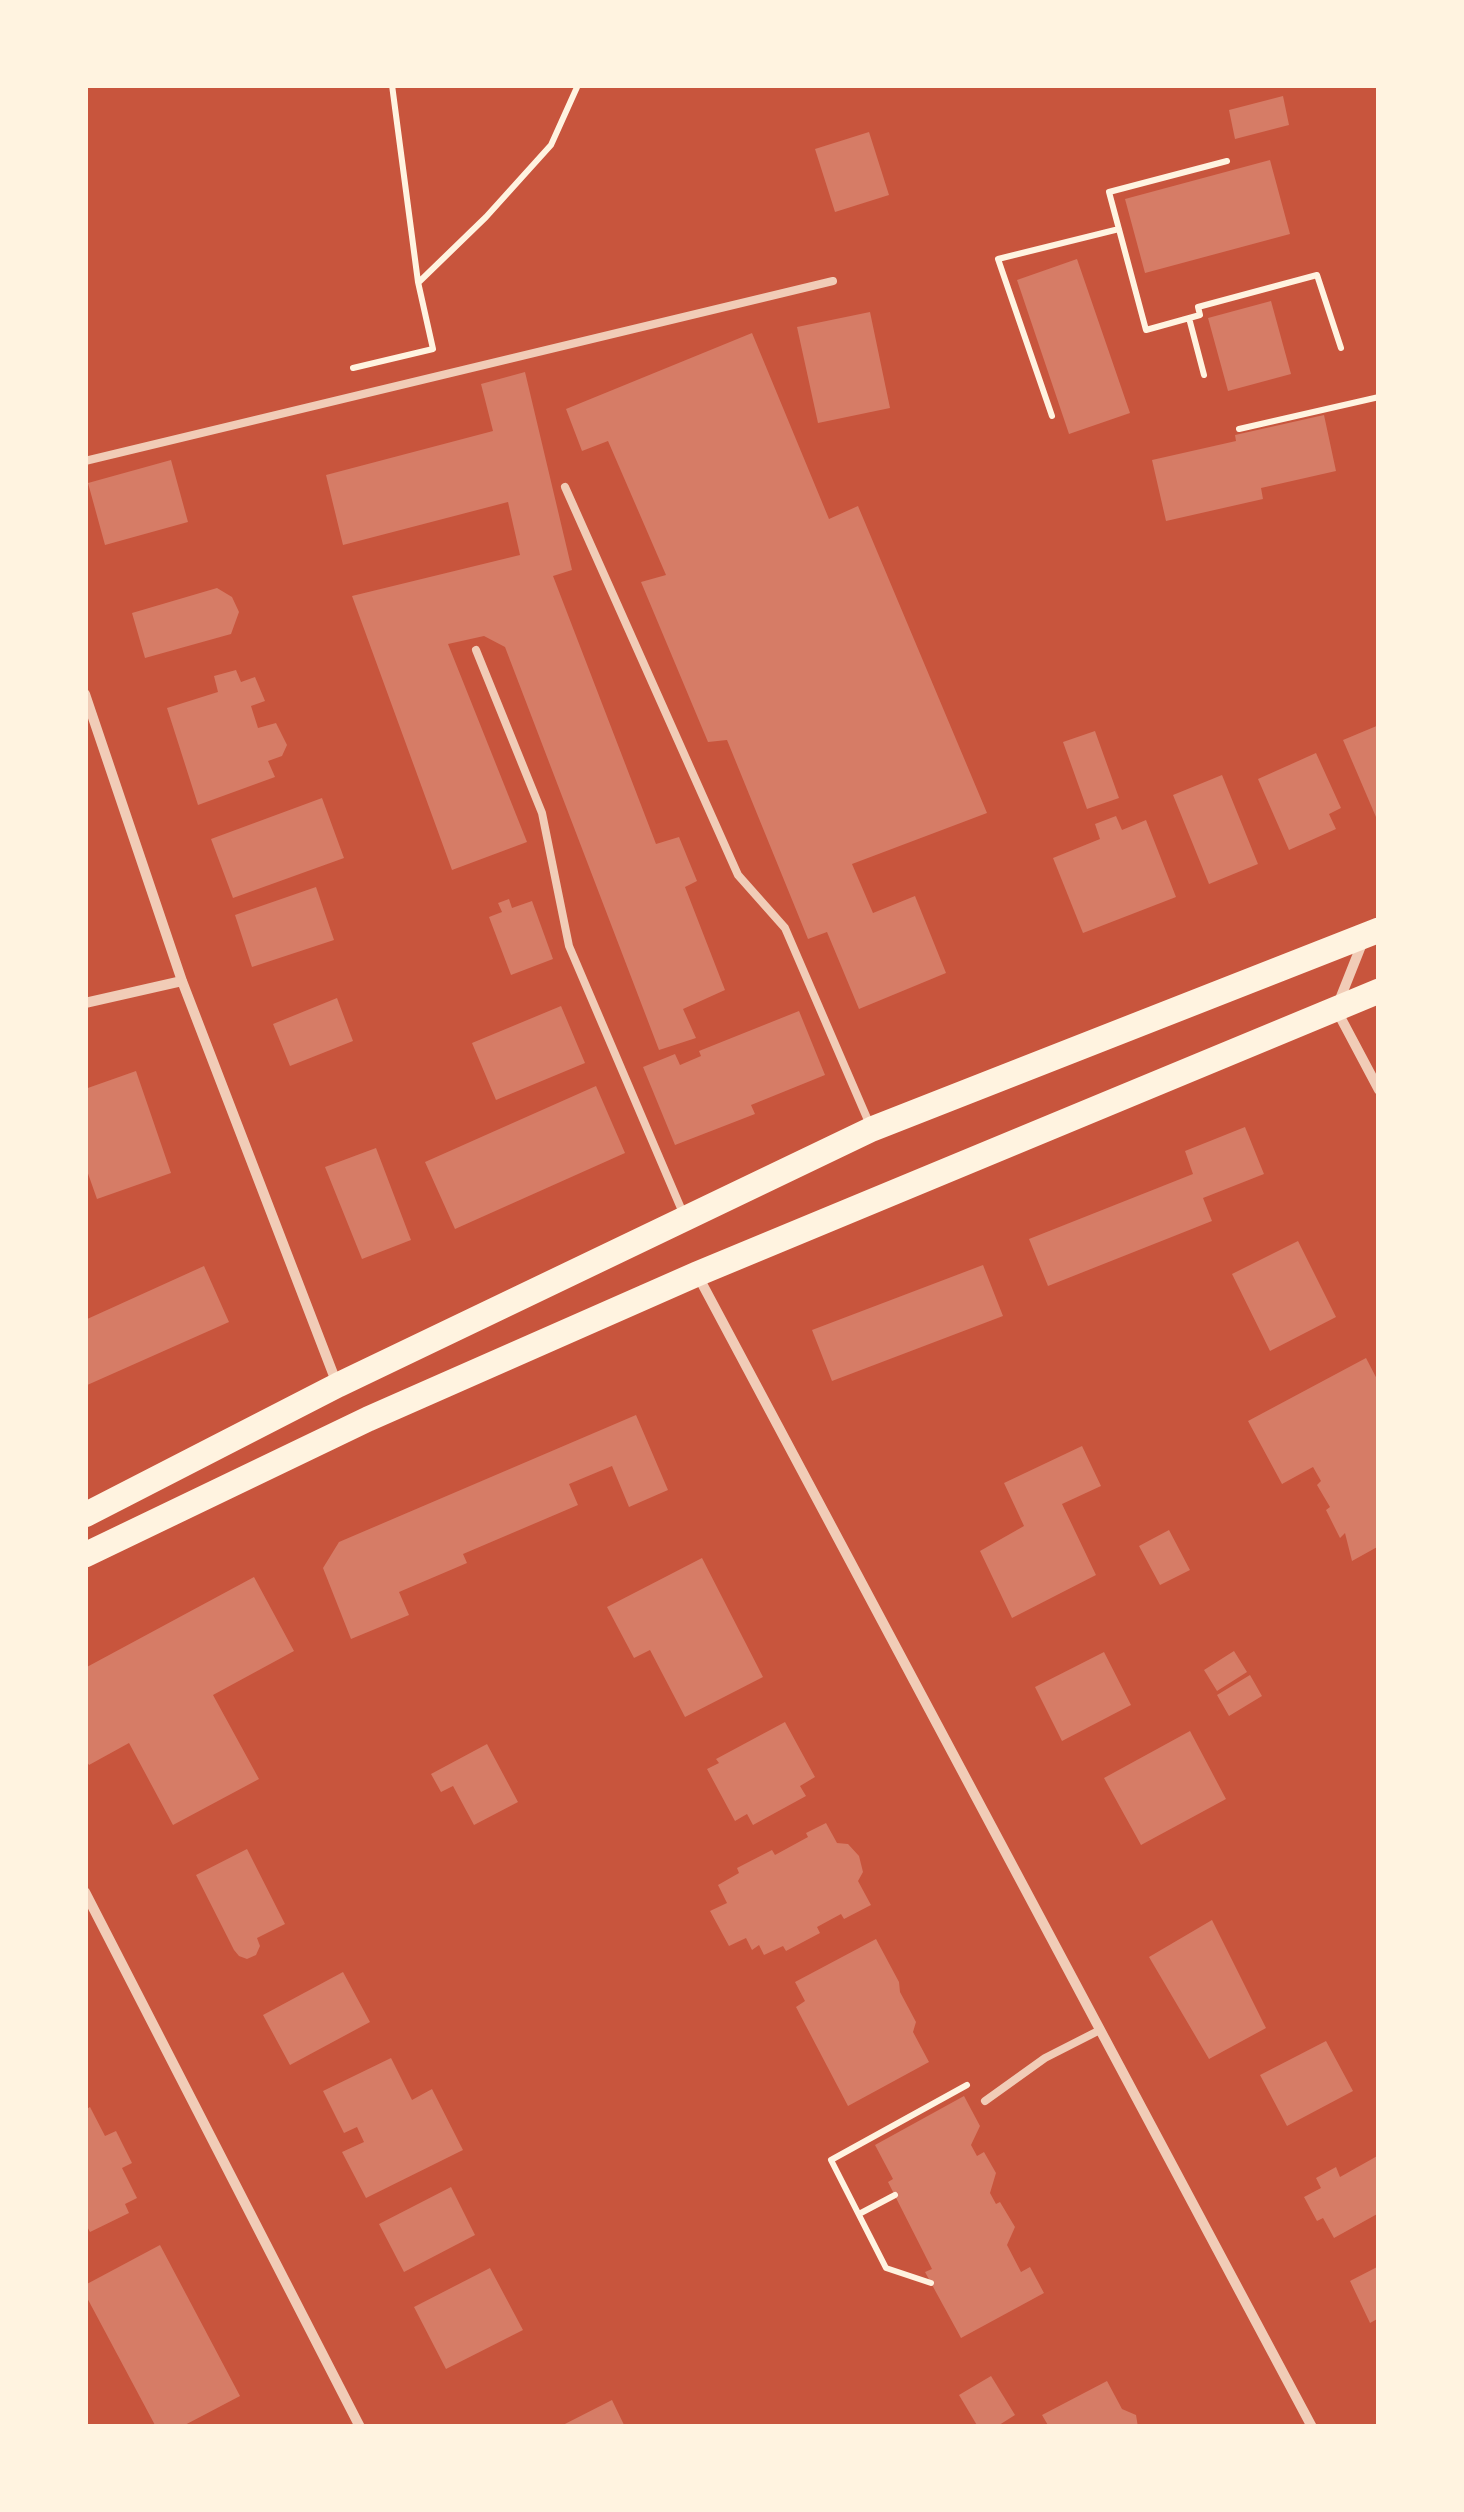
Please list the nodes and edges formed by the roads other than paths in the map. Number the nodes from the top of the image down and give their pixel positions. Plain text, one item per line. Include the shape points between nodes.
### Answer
1 (832, 281) dead end
2 (85, 461) edge
3 (564, 488) dead end
4 (476, 650) dead end
5 (85, 694) edge
6 (1372, 933) edge
7 (182, 981) junction
8 (1379, 990) edge
9 (85, 1002) edge
10 (1336, 1009) junction
11 (1379, 1090) edge
12 (872, 1129) junction
13 (685, 1217) junction
14 (697, 1274) junction
15 (338, 1385) junction
16 (85, 1515) edge
17 (85, 1555) edge
18 (85, 1892) edge
19 (1100, 2030) junction
20 (985, 2101) dead end
21 (360, 2427) edge
22 (1312, 2427) edge

1 - 2 lane
3 - 12 lane via 738,875 784,928
4 - 13 lane via 542,813 569,946
5 - 7 street
6 - 10 street
6 - 12 main road
7 - 9 street
7 - 15 street
8 - 10 main road
10 - 11 street
10 - 14 main road
12 - 13 main road
13 - 15 main road
14 - 17 main road via 368,1419
14 - 19 street
15 - 16 main road
18 - 21 street
19 - 20 lane via 1044,2058
19 - 22 street

